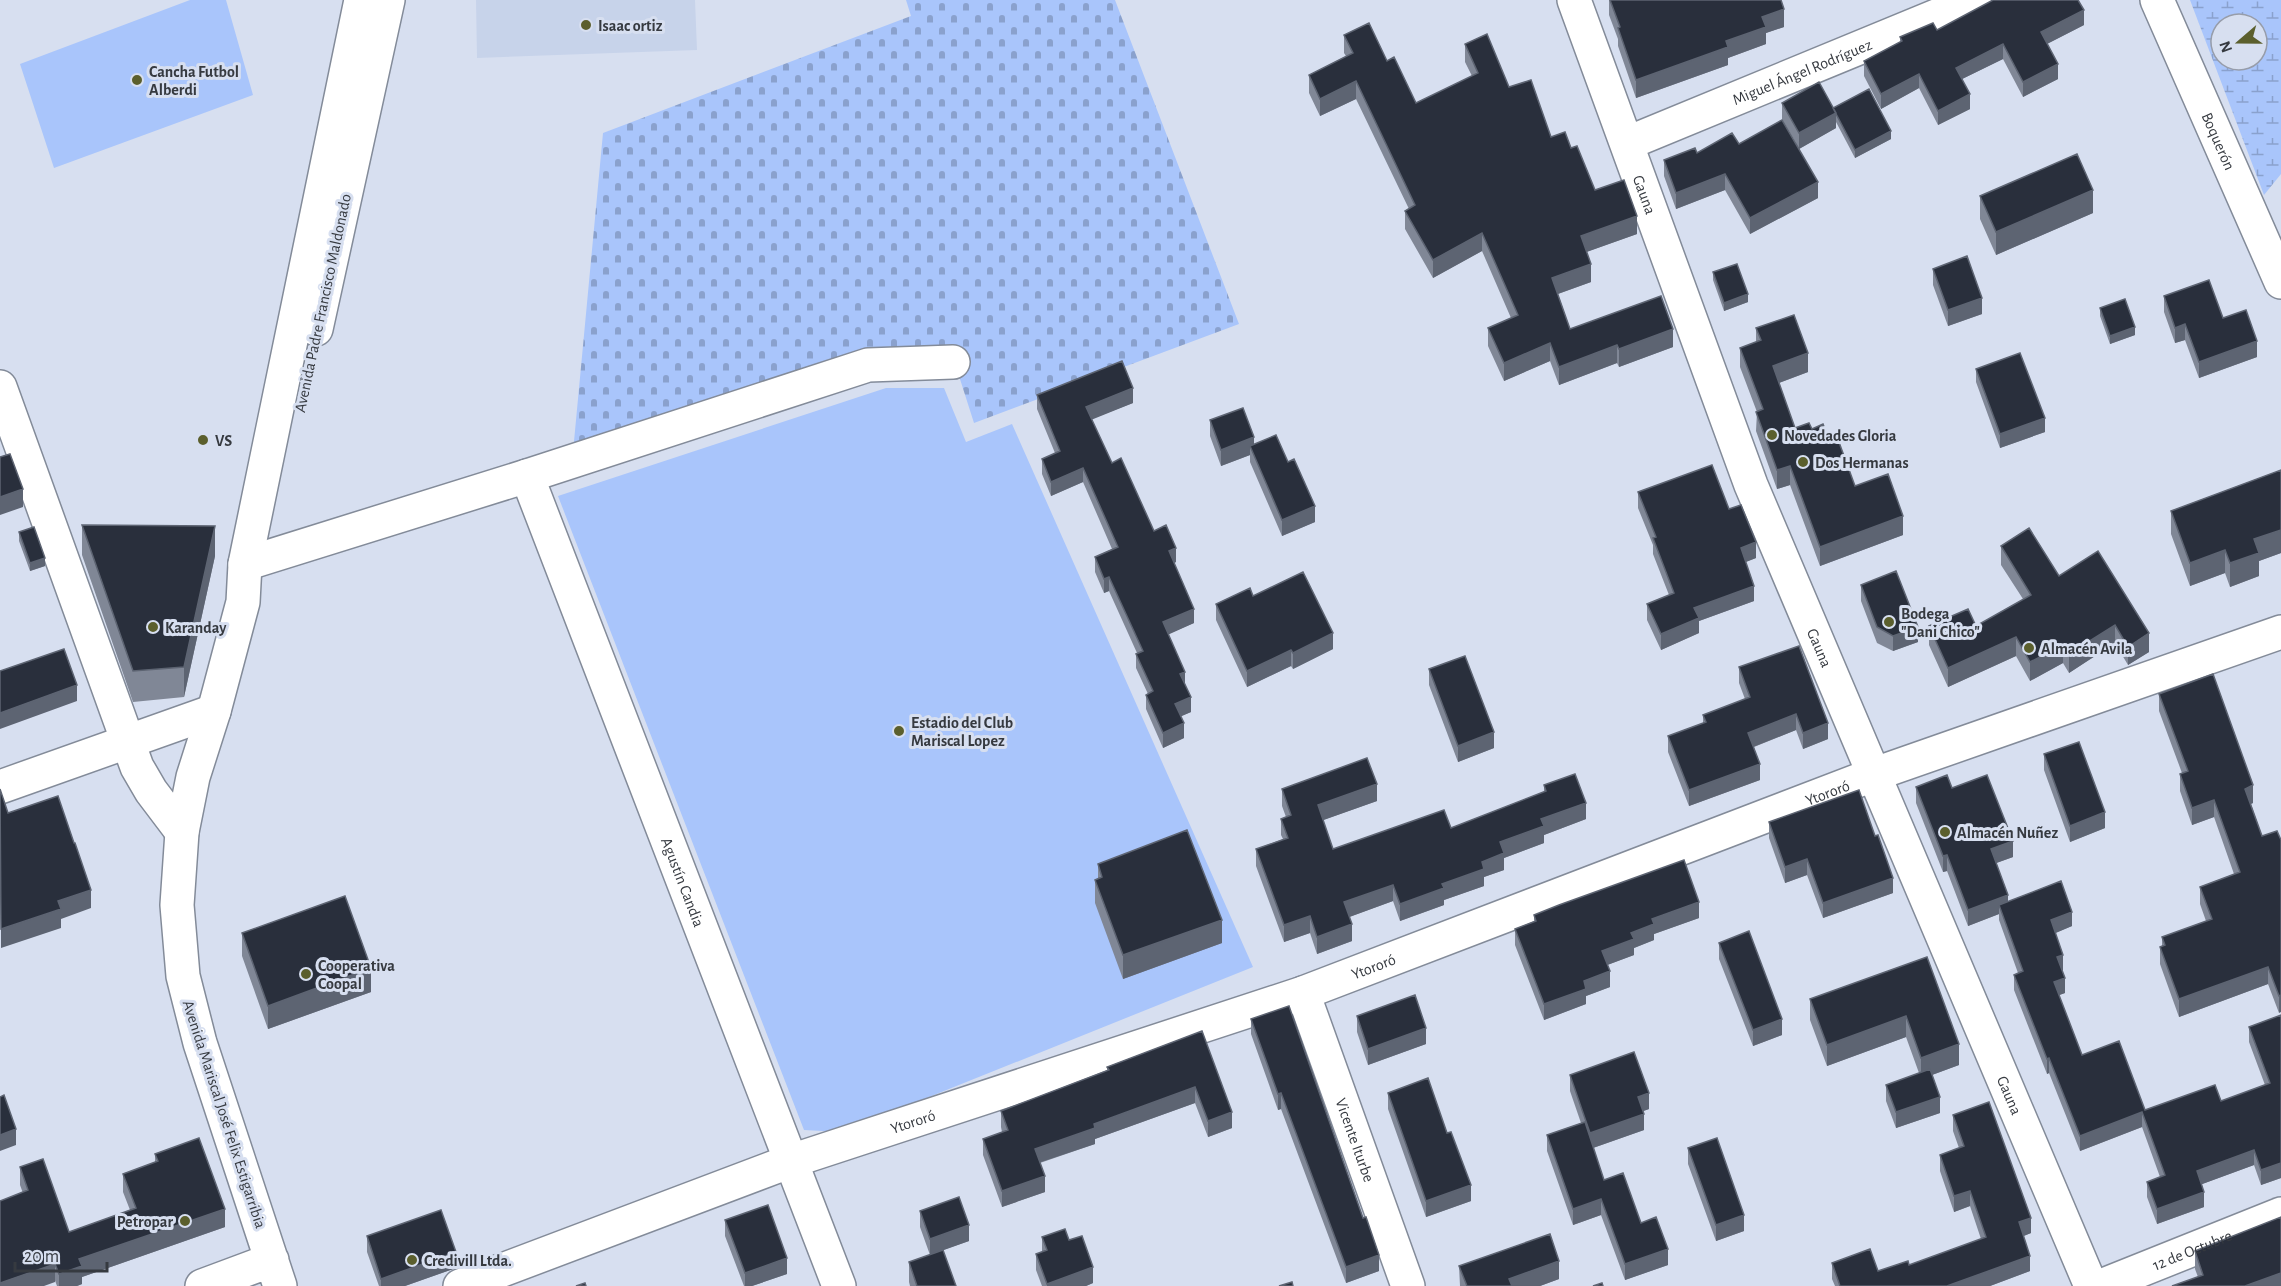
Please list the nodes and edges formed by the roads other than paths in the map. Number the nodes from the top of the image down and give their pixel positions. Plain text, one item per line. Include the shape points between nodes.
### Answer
1 (361, 0) edge
2 (388, 0) edge
3 (1574, 0) edge
4 (1975, 0) edge
5 (2157, 0) edge
6 (1628, 143) junction
7 (2281, 282) edge
8 (953, 362) dead end
9 (0, 387) edge
10 (527, 476) junction
11 (256, 560) junction
12 (2281, 632) edge
13 (214, 711) junction
14 (127, 742) junction
15 (1875, 774) junction
16 (0, 787) edge
17 (182, 832) junction
18 (1303, 993) junction
19 (791, 1161) junction
20 (2281, 1214) edge
21 (276, 1273) edge
22 (202, 1286) edge
23 (460, 1286) edge
24 (839, 1286) edge
25 (1408, 1286) edge
26 (2091, 1286) edge
27 (2101, 1286) edge

1 - 11 street, Avenida Padre Francisco Maldonado
2 - 11 street, Avenida Padre Francisco Maldonado
3 - 6 street, Gauna
4 - 6 street, Miguel Ángel Rodríguez
5 - 7 street, Boquerón
6 - 15 street, Gauna via 1751,485
8 - 10 street via 868,365
9 - 14 street
10 - 11 street
10 - 19 street, Agustín Candia
11 - 13 street, Avenida Padre Francisco Maldonado
12 - 15 street, Ytororó
13 - 14 street
13 - 17 street, Avenida Padre Francisco Maldonado via 193,777
14 - 16 street
14 - 17 street via 151,791
15 - 18 street, Ytororó
15 - 26 street, Gauna
17 - 21 street, Avenida Mariscal José Felix Estigarribia via 177,905 183,976 200,1043
18 - 19 street, Ytororó
18 - 25 street, Vicente Iturbe
19 - 23 street, Ytororó
19 - 24 street, Agustín Candia
20 - 27 street, 12 de Octubre
21 - 22 street

